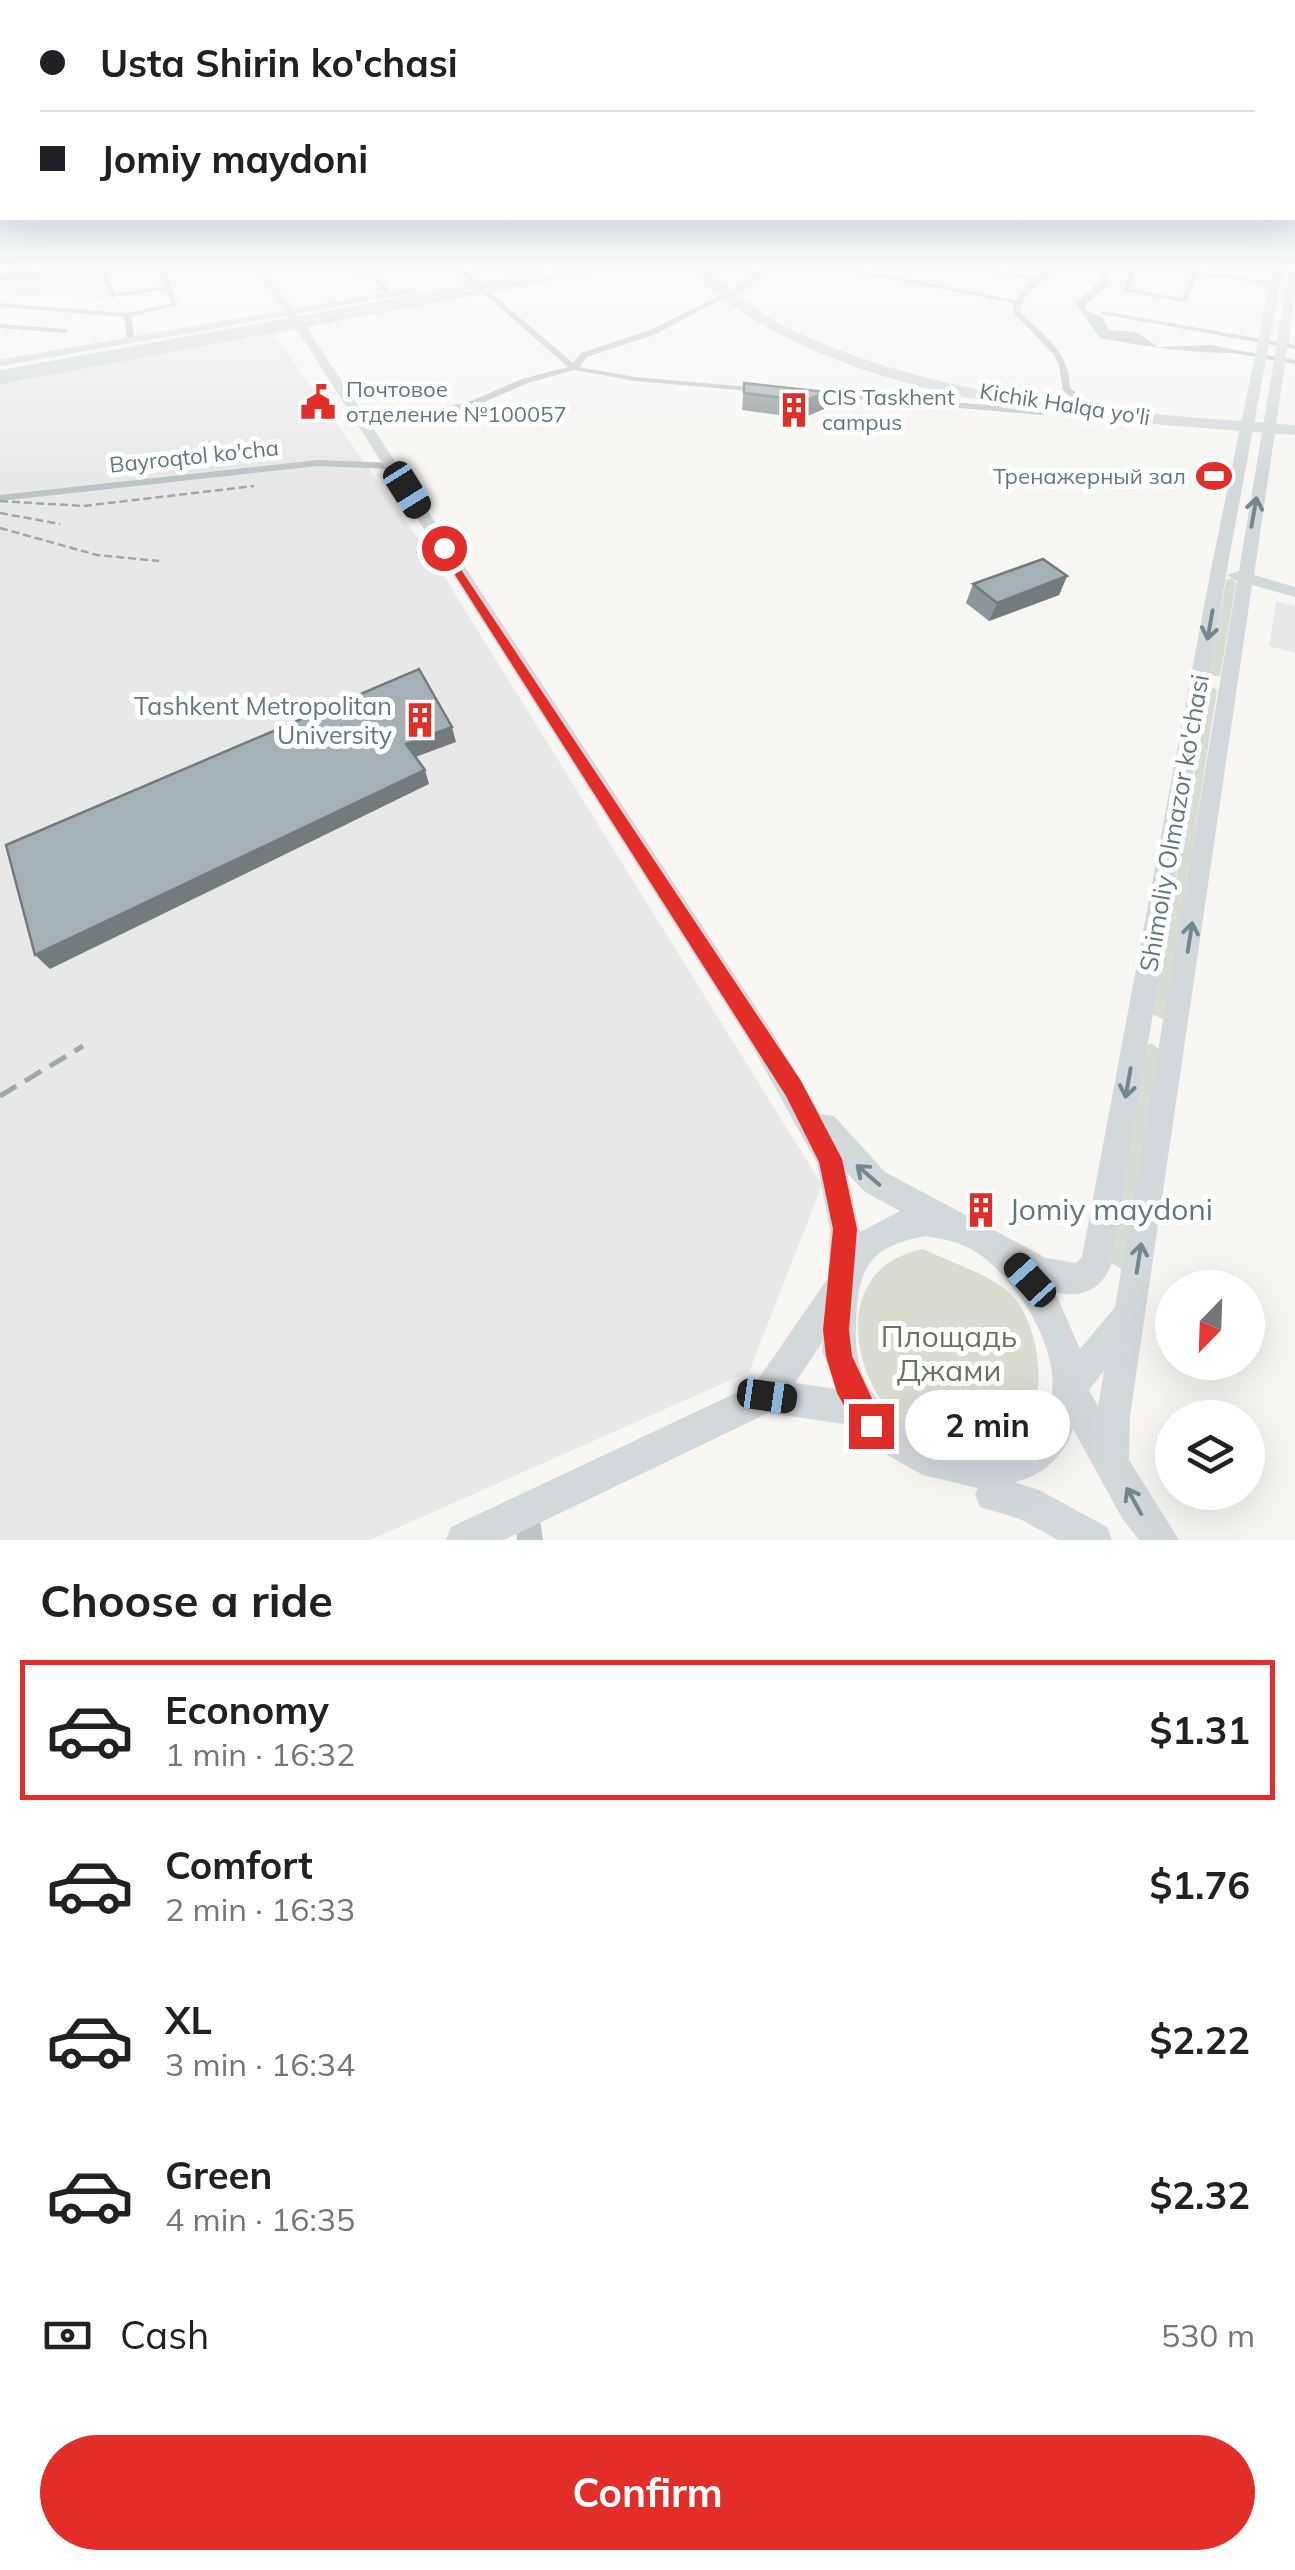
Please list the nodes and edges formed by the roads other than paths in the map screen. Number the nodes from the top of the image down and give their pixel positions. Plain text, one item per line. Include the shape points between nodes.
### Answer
1 (130, 335) edge
2 (160, 335) edge
3 (197, 335) edge
4 (204, 335) edge
5 (246, 335) edge
6 (292, 335) edge
7 (305, 335) edge
8 (535, 335) edge
9 (644, 335) edge
10 (795, 335) edge
11 (813, 335) edge
12 (1041, 335) edge
13 (1234, 335) edge
14 (1265, 335) edge
15 (1285, 335) edge
16 (131, 340) junction
17 (1264, 340) junction
18 (1295, 347) edge
19 (1280, 355) junction
20 (574, 368) junction
21 (0, 371) edge
22 (327, 372) junction
23 (766, 390) edge
24 (984, 392) junction
25 (802, 393) edge
26 (1086, 404) junction
27 (967, 406) junction
28 (1054, 406) junction
29 (1295, 422) edge
30 (1260, 423) junction
31 (366, 428) junction
32 (1295, 430) edge
33 (393, 466) junction
34 (0, 498) edge
35 (1220, 570) junction
36 (1247, 577) junction
37 (1295, 589) edge
38 (1200, 677) junction
39 (1230, 686) junction
40 (1139, 1024) junction
41 (1174, 1039) junction
42 (794, 1088) junction
43 (952, 1223) junction
44 (990, 1243) junction
45 (842, 1283) junction
46 (1130, 1311) junction
47 (1068, 1388) junction
48 (767, 1396) junction
49 (858, 1409) junction
50 (1112, 1458) junction
51 (986, 1493) junction
52 (529, 1525) edge
53 (464, 1540) edge
54 (1094, 1540) edge
55 (1162, 1540) edge

1 - 16 street
2 - 16 main road
3 - 21 main road
4 - 21 main road
5 - 21 main road
6 - 22 main road
7 - 22 main road
8 - 20 street
9 - 20 street via 584,355
10 - 24 highway, Kichik Halqa yo'li
11 - 26 highway, Kichik Halqa yo'li via 856,353
12 - 26 street via 1068,370 1066,389
13 - 17 street
14 - 17 main road, Shimoliy Olmazor ko'chasi
15 - 19 main road, Shimoliy Olmazor ko'chasi
16 - 21 main road
17 - 19 street
17 - 30 main road, Shimoliy Olmazor ko'chasi
18 - 19 street
19 - 30 main road, Shimoliy Olmazor ko'chasi
20 - 23 street
20 - 31 street via 474,403
22 - 31 main road
24 - 27 street
24 - 28 highway, Kichik Halqa yo'li
25 - 27 street
26 - 30 highway, Kichik Halqa yo'li
27 - 28 street via 1042,412
28 - 30 highway, Kichik Halqa yo'li
29 - 30 highway, Kichik Halqa yo'li
30 - 32 highway, Kichik Halqa yo'li
30 - 35 main road, Shimoliy Olmazor ko'chasi
36 -> 30 main road, Shimoliy Olmazor ko'chasi
31 - 33 main road
33 - 34 street, Bayroqtol ko'cha via 318,463
33 - 42 main road
35 - 36 main road
35 -> 38 main road, Shimoliy Olmazor ko'chasi
36 - 37 main road
36 - 39 main road, Shimoliy Olmazor ko'chasi
38 - 39 main road
38 - 40 main road, Shimoliy Olmazor ko'chasi
41 -> 39 main road, Shimoliy Olmazor ko'chasi
40 - 41 main road
40 -> 44 main road, Shimoliy Olmazor ko'chasi via 1090,1274 1062,1279
46 -> 41 main road, Shimoliy Olmazor ko'chasi
43 -> 42 main road via 876,1182
42 - 45 main road via 830,1159 841,1199
43 - 44 main road
43 - 45 main road via 885,1231 854,1260
44 - 47 main road via 1045,1303 1065,1356
45 - 48 main road
45 - 49 main road via 838,1343
46 - 47 main road, Shimoliy Olmazor ko'chasi
46 - 50 main road, Shimoliy Olmazor ko'chasi via 1112,1416
47 - 50 main road
47 - 51 main road via 1060,1436 1048,1458 1010,1488
48 - 49 main road
48 - 52 main road
49 - 51 main road via 914,1472 950,1488
55 -> 50 main road via 1135,1506
51 - 54 main road via 1026,1503
52 - 53 main road

